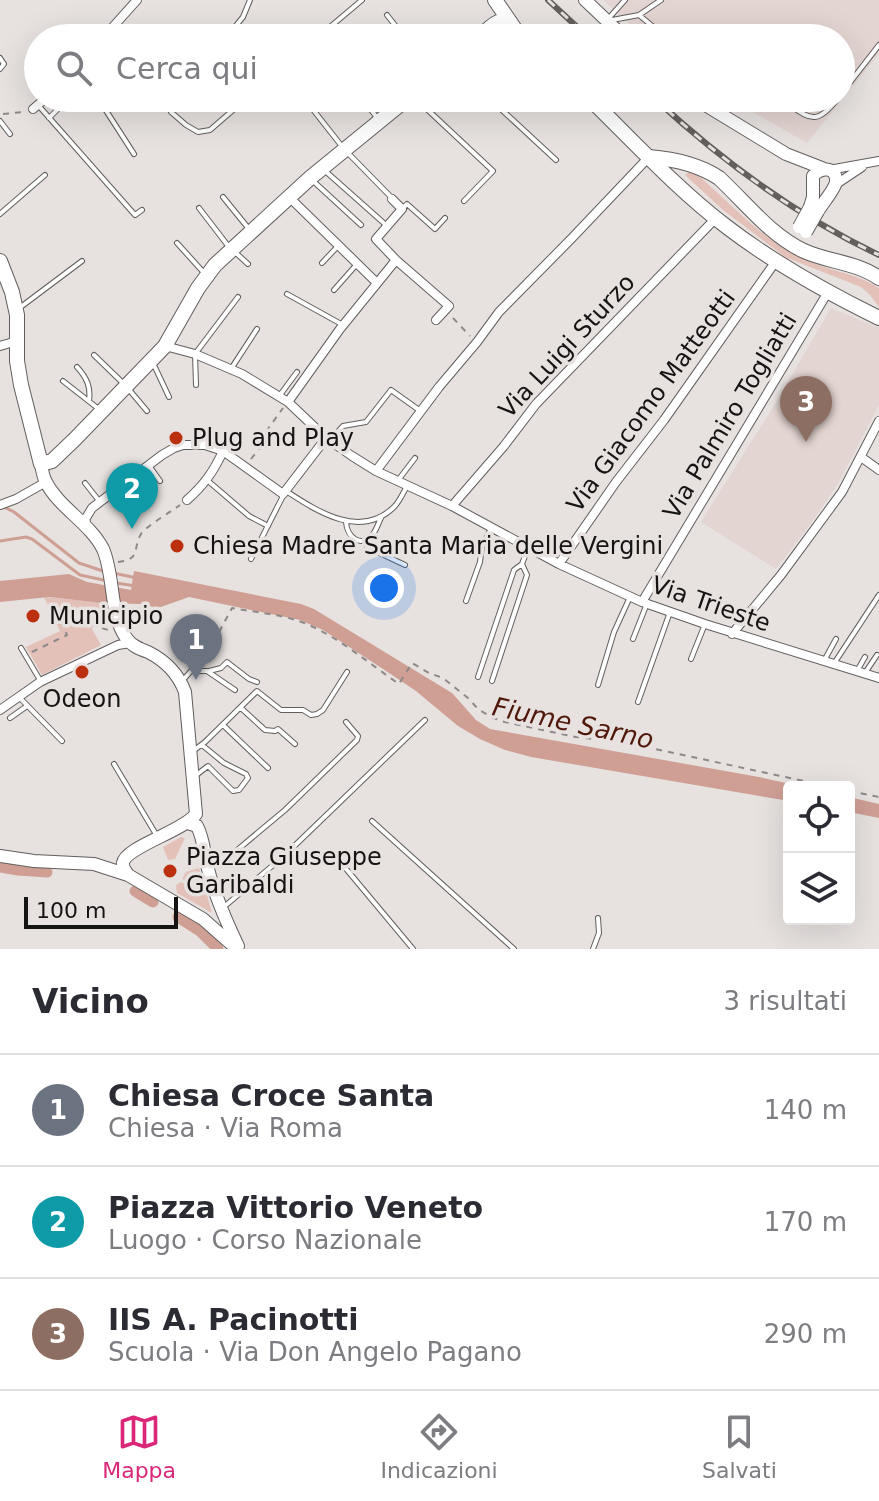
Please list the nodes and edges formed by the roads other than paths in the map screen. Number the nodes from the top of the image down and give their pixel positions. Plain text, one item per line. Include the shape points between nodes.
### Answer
1 (137, 0) edge
2 (250, 0) edge
3 (362, 0) edge
4 (495, 0) edge
5 (585, 0) edge
6 (661, 0) edge
7 (623, 1) edge
8 (508, 10) edge
9 (387, 15) dead end
10 (639, 15) junction
11 (606, 21) junction
12 (116, 24) edge
13 (238, 24) edge
14 (334, 24) edge
15 (394, 24) edge
16 (609, 24) edge
17 (650, 24) edge
18 (879, 45) edge
19 (0, 58) edge
20 (0, 69) edge
21 (855, 76) edge
22 (41, 112) edge
23 (55, 112) edge
24 (107, 112) edge
25 (171, 112) edge
26 (231, 112) edge
27 (315, 112) edge
28 (372, 112) edge
29 (390, 112) edge
30 (430, 112) edge
31 (504, 112) edge
32 (603, 112) edge
33 (717, 112) edge
34 (804, 112) edge
35 (828, 112) edge
36 (49, 118) junction
37 (0, 121) edge
38 (379, 121) junction
39 (10, 134) dead end
40 (344, 149) junction
41 (134, 154) dead end
42 (786, 154) junction
43 (649, 157) junction
44 (556, 160) dead end
45 (879, 161) edge
46 (696, 165) junction
47 (866, 165) junction
48 (322, 168) junction
49 (826, 169) junction
50 (45, 175) dead end
51 (310, 178) junction
52 (835, 185) junction
53 (681, 186) junction
54 (812, 186) junction
55 (223, 197) dead end
56 (289, 197) junction
57 (392, 199) joint
58 (464, 201) dead end
59 (199, 208) dead end
60 (402, 209) junction
61 (814, 209) junction
62 (142, 210) dead end
63 (0, 214) edge
64 (445, 218) dead end
65 (716, 218) junction
66 (361, 225) dead end
67 (387, 226) junction
68 (769, 226) junction
69 (803, 229) junction
70 (250, 231) junction
71 (177, 243) dead end
72 (338, 246) junction
73 (231, 249) junction
74 (826, 258) junction
75 (396, 260) junction
76 (0, 261) edge
77 (82, 261) dead end
78 (776, 261) junction
79 (322, 263) dead end
80 (248, 264) dead end
81 (357, 264) junction
82 (206, 275) junction
83 (879, 278) edge
84 (377, 283) junction
85 (334, 290) dead end
86 (828, 292) junction
87 (287, 294) dead end
88 (238, 297) dead end
89 (16, 310) junction
90 (877, 316) edge
91 (436, 320) dead end
92 (343, 325) junction
93 (257, 329) dead end
94 (17, 341) junction
95 (0, 346) edge
96 (165, 346) junction
97 (195, 354) junction
98 (94, 355) dead end
99 (152, 361) junction
100 (77, 367) dead end
101 (231, 369) junction
102 (297, 372) dead end
103 (63, 381) dead end
104 (196, 385) dead end
105 (126, 386) junction
106 (279, 396) junction
107 (169, 397) dead end
108 (89, 401) junction
109 (288, 402) junction
110 (147, 411) dead end
111 (421, 411) junction
112 (101, 412) junction
113 (879, 421) edge
114 (328, 440) junction
115 (223, 451) junction
116 (861, 457) junction
117 (415, 458) dead end
118 (41, 464) junction
119 (149, 465) junction
120 (879, 470) edge
121 (376, 471) junction
122 (207, 480) junction
123 (160, 481) dead end
124 (398, 481) junction
125 (46, 482) junction
126 (85, 483) dead end
127 (407, 486) junction
128 (284, 492) junction
129 (187, 500) road end
130 (100, 502) junction
131 (0, 505) edge
132 (452, 506) junction
133 (382, 515) junction
134 (346, 522) junction
135 (268, 526) junction
136 (85, 527) junction
137 (491, 528) junction
138 (373, 534) junction
139 (528, 548) junction
140 (251, 559) dead end
141 (522, 564) junction
142 (559, 564) junction
143 (405, 565) dead end
144 (879, 595) edge
145 (630, 597) junction
146 (466, 601) dead end
147 (645, 603) junction
148 (670, 612) junction
149 (705, 624) junction
150 (732, 634) junction
151 (633, 639) dead end
152 (836, 639) dead end
153 (130, 643) junction
154 (21, 648) dead end
155 (877, 655) edge
156 (865, 657) dead end
157 (691, 659) dead end
158 (829, 663) junction
159 (207, 671) junction
160 (347, 672) dead end
161 (861, 672) junction
162 (478, 677) dead end
163 (879, 678) edge
164 (492, 681) dead end
165 (40, 682) junction
166 (181, 682) junction
167 (257, 682) dead end
168 (598, 685) dead end
169 (235, 690) dead end
170 (18, 697) junction
171 (638, 702) dead end
172 (27, 706) junction
173 (241, 708) junction
174 (0, 710) edge
175 (10, 718) dead end
176 (425, 720) dead end
177 (346, 722) dead end
178 (223, 725) junction
179 (62, 741) dead end
180 (295, 744) dead end
181 (196, 748) junction
182 (114, 764) dead end
183 (268, 768) dead end
184 (193, 778) junction
185 (372, 821) dead end
186 (188, 823) junction
187 (158, 838) junction
188 (332, 852) dead end
189 (132, 853) junction
190 (0, 856) edge
191 (94, 864) junction
192 (207, 866) junction
193 (128, 875) junction
194 (222, 911) junction
195 (598, 918) dead end
196 (203, 919) junction
197 (239, 949) edge
198 (413, 949) edge
199 (514, 949) edge
200 (593, 949) edge

1 - 12 street
2 - 13 lane
3 - 14 lane
4 - 8 main road
5 - 11 main road
6 - 10 lane
7 - 11 lane
9 - 15 lane
10 - 11 lane
10 - 17 lane
11 - 16 main road
18 - 21 lane
19 - 20 lane
22 - 36 lane
23 - 36 lane
24 - 41 lane
25 - 26 lane via 198,132 210,130
27 - 40 lane
28 - 38 lane
29 - 38 main road
30 - 58 lane via 493,171
31 - 44 lane
32 - 43 main road
33 - 42 main road
34 - 35 lane via 814,118
36 - 62 lane via 135,215
37 - 39 lane
38 - 40 main road
40 - 48 main road
40 - 57 lane
42 - 49 main road
42 - 54 main road
43 - 46 main road
43 - 53 main road
43 - 111 street via 499,312
45 - 47 street
46 - 53 main road via 679,171
46 - 68 main road via 719,178
47 - 49 street
47 - 52 street
48 - 51 main road
48 - 67 lane
49 - 52 main road
49 - 54 main road via 813,176
50 - 63 lane
51 - 56 main road
51 - 66 lane
52 - 61 main road
53 - 65 main road
54 - 61 main road
55 - 70 lane
56 - 70 main road
56 - 72 street
57 - 60 street
59 - 73 lane
60 - 64 lane via 407,204 435,229
60 - 67 street
61 - 69 main road, bridge
65 - 78 main road
65 - 132 street, Via Luigi Sturzo via 536,404
67 - 75 street via 376,239
68 - 69 main road via 787,233
68 - 74 main road via 805,252
69 - 74 main road via 809,245
70 - 73 main road
71 - 82 lane
72 - 79 lane
72 - 81 street
73 - 80 lane
73 - 82 main road
74 - 83 main road
75 - 84 street
75 - 91 street via 449,306
76 - 89 main road
77 - 89 lane
78 - 86 main road
78 - 142 street, Via Giacomo Matteotti
81 - 84 street
81 - 85 lane
82 - 96 main road
84 - 92 street
86 - 90 main road
86 - 147 street, Via Palmiro Togliatti
87 - 92 lane
88 - 97 lane
89 - 94 main road
92 - 109 street
93 - 101 lane
94 - 95 street
94 - 118 main road via 24,404
96 - 97 street, Via Trieste
96 - 99 main road
97 - 101 street, Via Trieste
97 - 104 lane
98 - 105 lane
99 - 105 main road
99 - 107 lane
100 - 108 lane via 86,376
101 - 106 street, Via Trieste
102 - 106 lane
103 - 108 lane
105 - 110 lane
105 - 112 main road
106 - 109 street, Via Trieste
108 - 112 lane
109 - 114 street, Via Trieste
111 - 114 lane via 391,390 366,422 343,426
111 - 121 street
112 - 118 main road via 52,461
113 - 116 street
114 - 121 street, Via Trieste
114 - 128 street
115 - 119 street via 183,445
115 - 122 street
115 - 128 street
116 - 120 street
116 - 150 street via 834,504
117 - 124 lane
118 - 125 main road
119 - 123 lane
119 - 130 street
121 - 124 street, Via Trieste
122 - 129 street
122 - 135 lane
124 - 127 street, Via Trieste
125 - 131 street
125 - 136 main road
126 - 130 lane
127 - 132 street, Via Trieste
127 - 133 lane
128 - 134 lane
128 - 135 lane
130 - 136 street via 88,512
132 - 137 street, Via Trieste
133 - 134 lane
133 - 138 lane
134 - 138 lane via 354,539
135 - 140 lane
136 - 153 main road via 102,548
137 - 139 street, Via Trieste
137 - 146 lane
138 - 143 lane via 367,547
139 - 141 lane
139 - 142 street, Via Trieste
141 - 162 lane via 514,570
141 - 164 lane via 527,575
142 - 145 street, Via Trieste
144 - 158 lane
145 - 147 street, Via Trieste
145 - 168 lane
147 - 148 street, Via Trieste
147 - 151 lane
148 - 149 street, Via Trieste
148 - 171 lane
149 - 150 street, Via Trieste
149 - 157 lane
150 - 158 street, Via Trieste
152 - 158 lane
153 - 165 street
153 - 166 main road via 169,666
154 - 165 lane
155 - 161 lane
156 - 161 lane
158 - 161 street, Via Trieste
159 - 166 lane via 191,671
159 - 167 lane via 227,662
159 - 169 lane
160 - 173 lane via 317,714 281,710 257,691
161 - 163 street, Via Trieste
165 - 170 street
166 - 181 main road
170 - 172 lane
170 - 174 street
172 - 175 lane
172 - 179 lane
173 - 178 lane
173 - 180 lane via 265,730 278,729
176 - 194 lane
177 - 192 lane via 357,740 273,820 236,851
178 - 181 lane
178 - 183 lane
181 - 184 main road
181 - 184 lane via 248,778 233,791 208,766
182 - 187 lane
184 - 186 main road via 197,809
185 - 199 lane
186 - 187 main road
186 - 192 main road via 201,834
187 - 189 main road
188 - 198 lane
189 - 191 main road
189 - 193 main road via 123,865
190 - 191 main road
191 - 193 main road
192 - 194 main road
193 - 196 main road
194 - 196 main road via 214,922
194 - 197 main road
195 - 200 lane
196 - 197 main road

